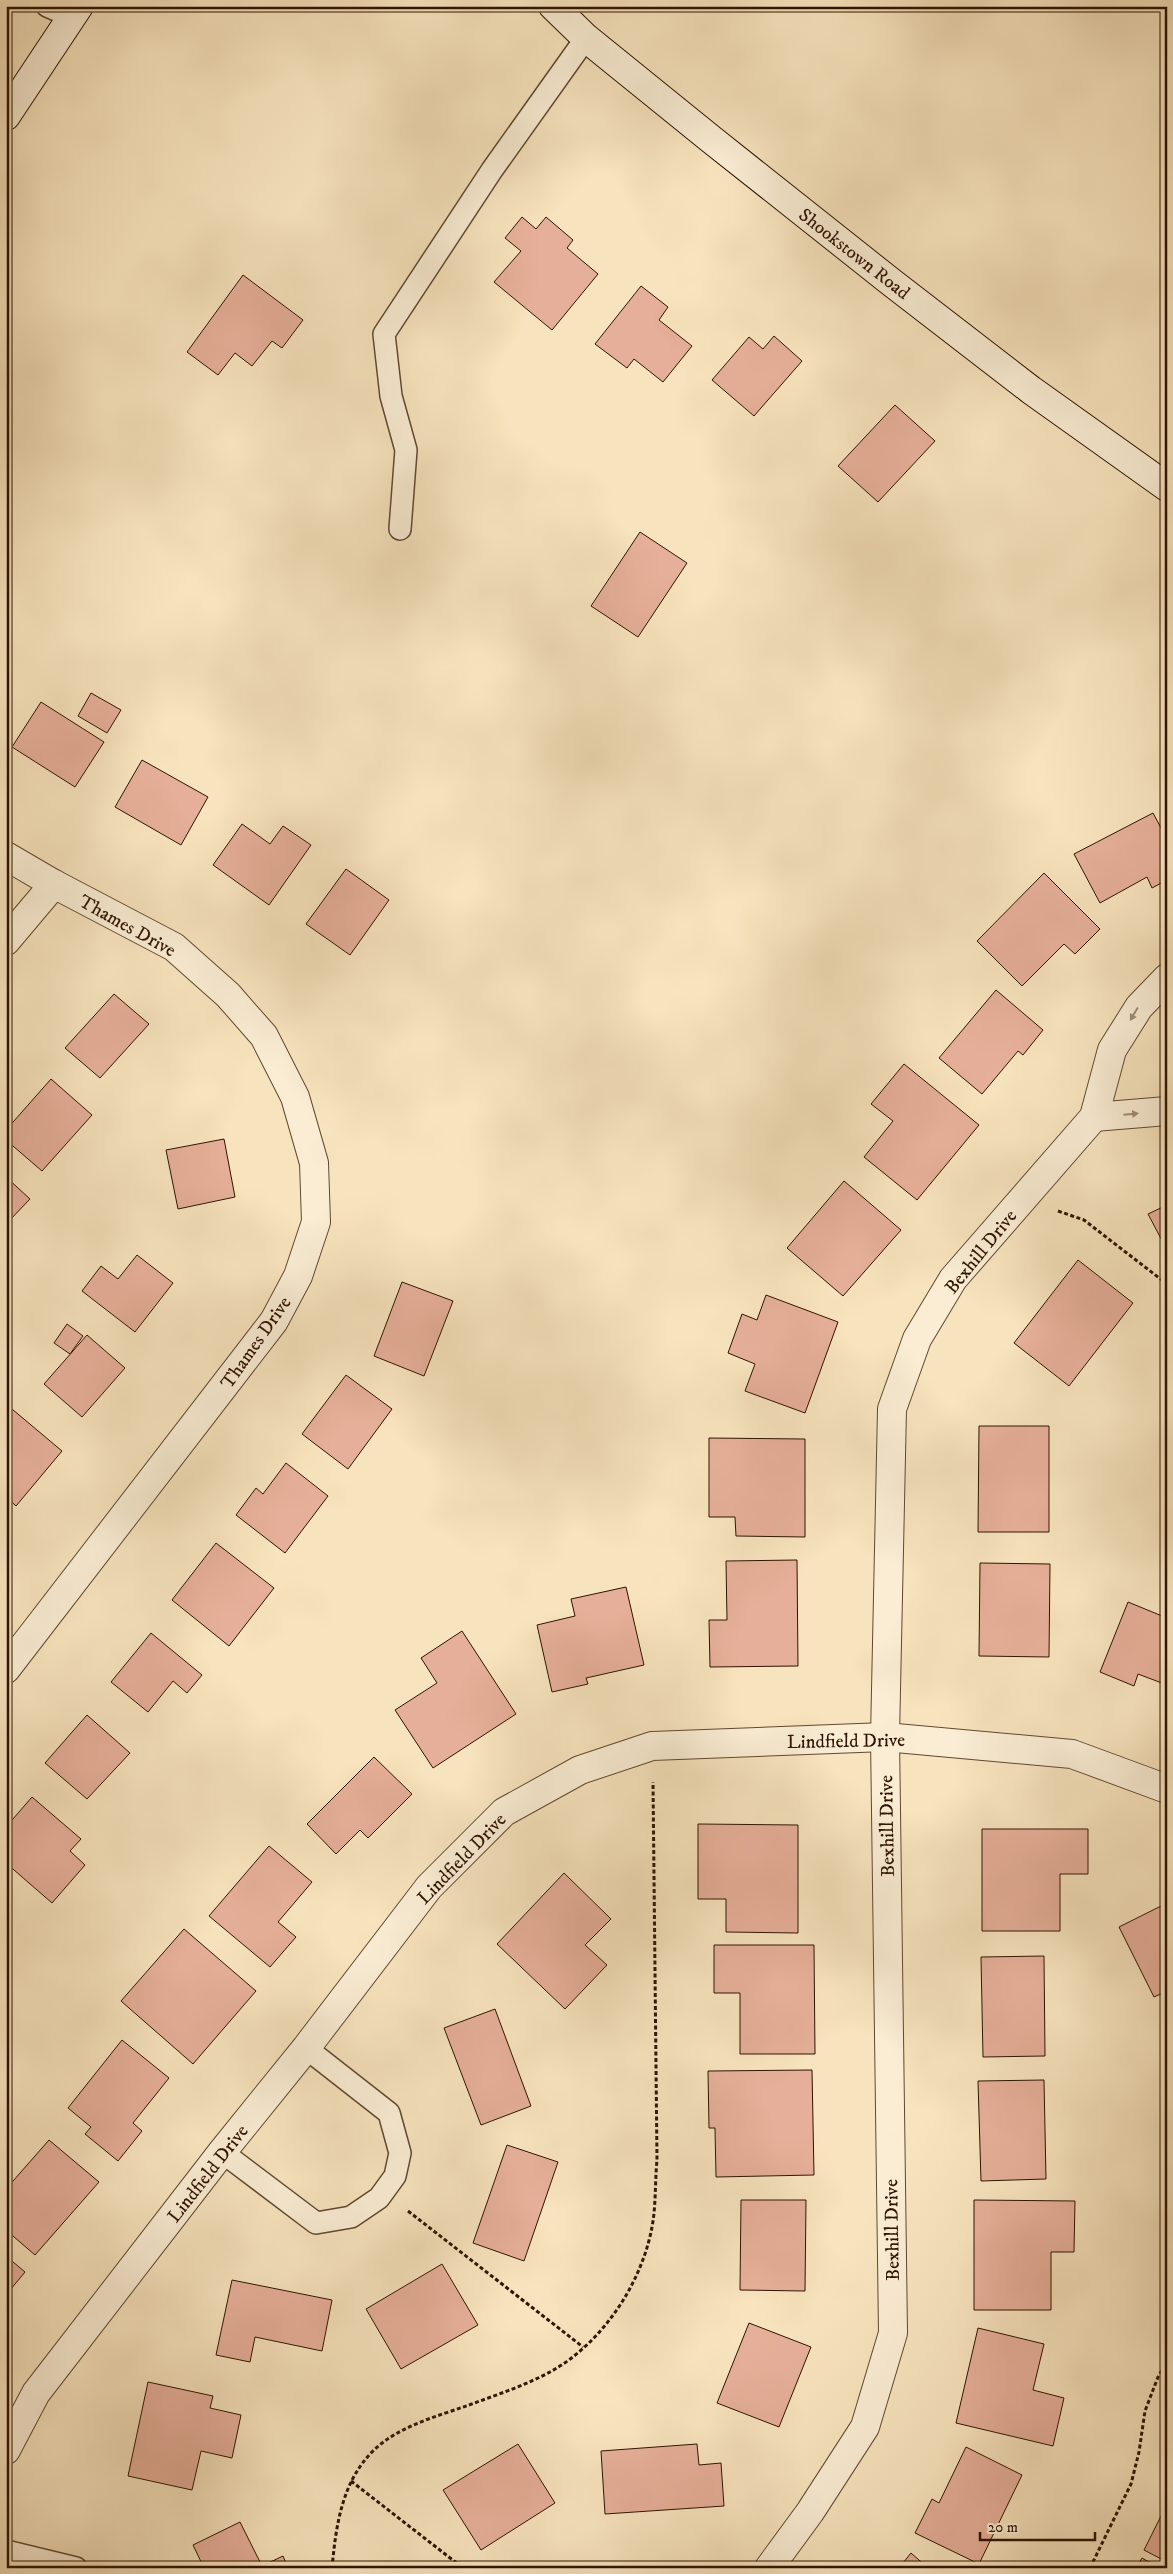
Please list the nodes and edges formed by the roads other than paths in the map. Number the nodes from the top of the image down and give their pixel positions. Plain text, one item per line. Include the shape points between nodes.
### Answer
1 (47, 6) edge
2 (552, 6) edge
3 (75, 12) edge
4 (586, 38) junction
5 (6, 116) edge
6 (1167, 488) edge
7 (400, 529) dead end
8 (6, 856) edge
9 (54, 884) junction
10 (6, 941) edge
11 (1167, 978) edge
12 (1167, 1110) edge
13 (1094, 1117) junction
14 (6, 1669) edge
15 (885, 1737) junction
16 (1167, 1789) edge
17 (306, 2048) junction
18 (222, 2152) junction
19 (6, 2450) edge
20 (6, 2550) edge
21 (76, 2568) edge
22 (769, 2568) edge

1 - 3 lane
2 - 4 street, Shookstown Road
3 - 5 street
4 - 6 street, Shookstown Road via 891,282 1031,390
4 - 7 lane via 492,170 384,334 391,396 406,450
8 - 9 street, Thames Drive
9 - 10 street
9 - 14 street, Thames Drive via 174,948 228,995 264,1036 295,1097 314,1163 316,1222 298,1276 274,1321
11 -> 13 street, Bexhill Drive via 1139,1007 1112,1050
13 -> 12 street
13 - 15 street, Bexhill Drive via 953,1279 917,1339 892,1409
15 - 16 street, Lindfield Drive via 1072,1754
15 - 17 street, Lindfield Drive via 652,1746 580,1770 504,1812 429,1886
15 - 22 street, Bexhill Drive via 892,2333 864,2428
17 - 18 street, Lindfield Drive
17 - 18 lane via 389,2113 400,2153 395,2176 384,2192 352,2217 316,2223
18 - 19 street, Lindfield Drive via 36,2393
20 - 21 lane

